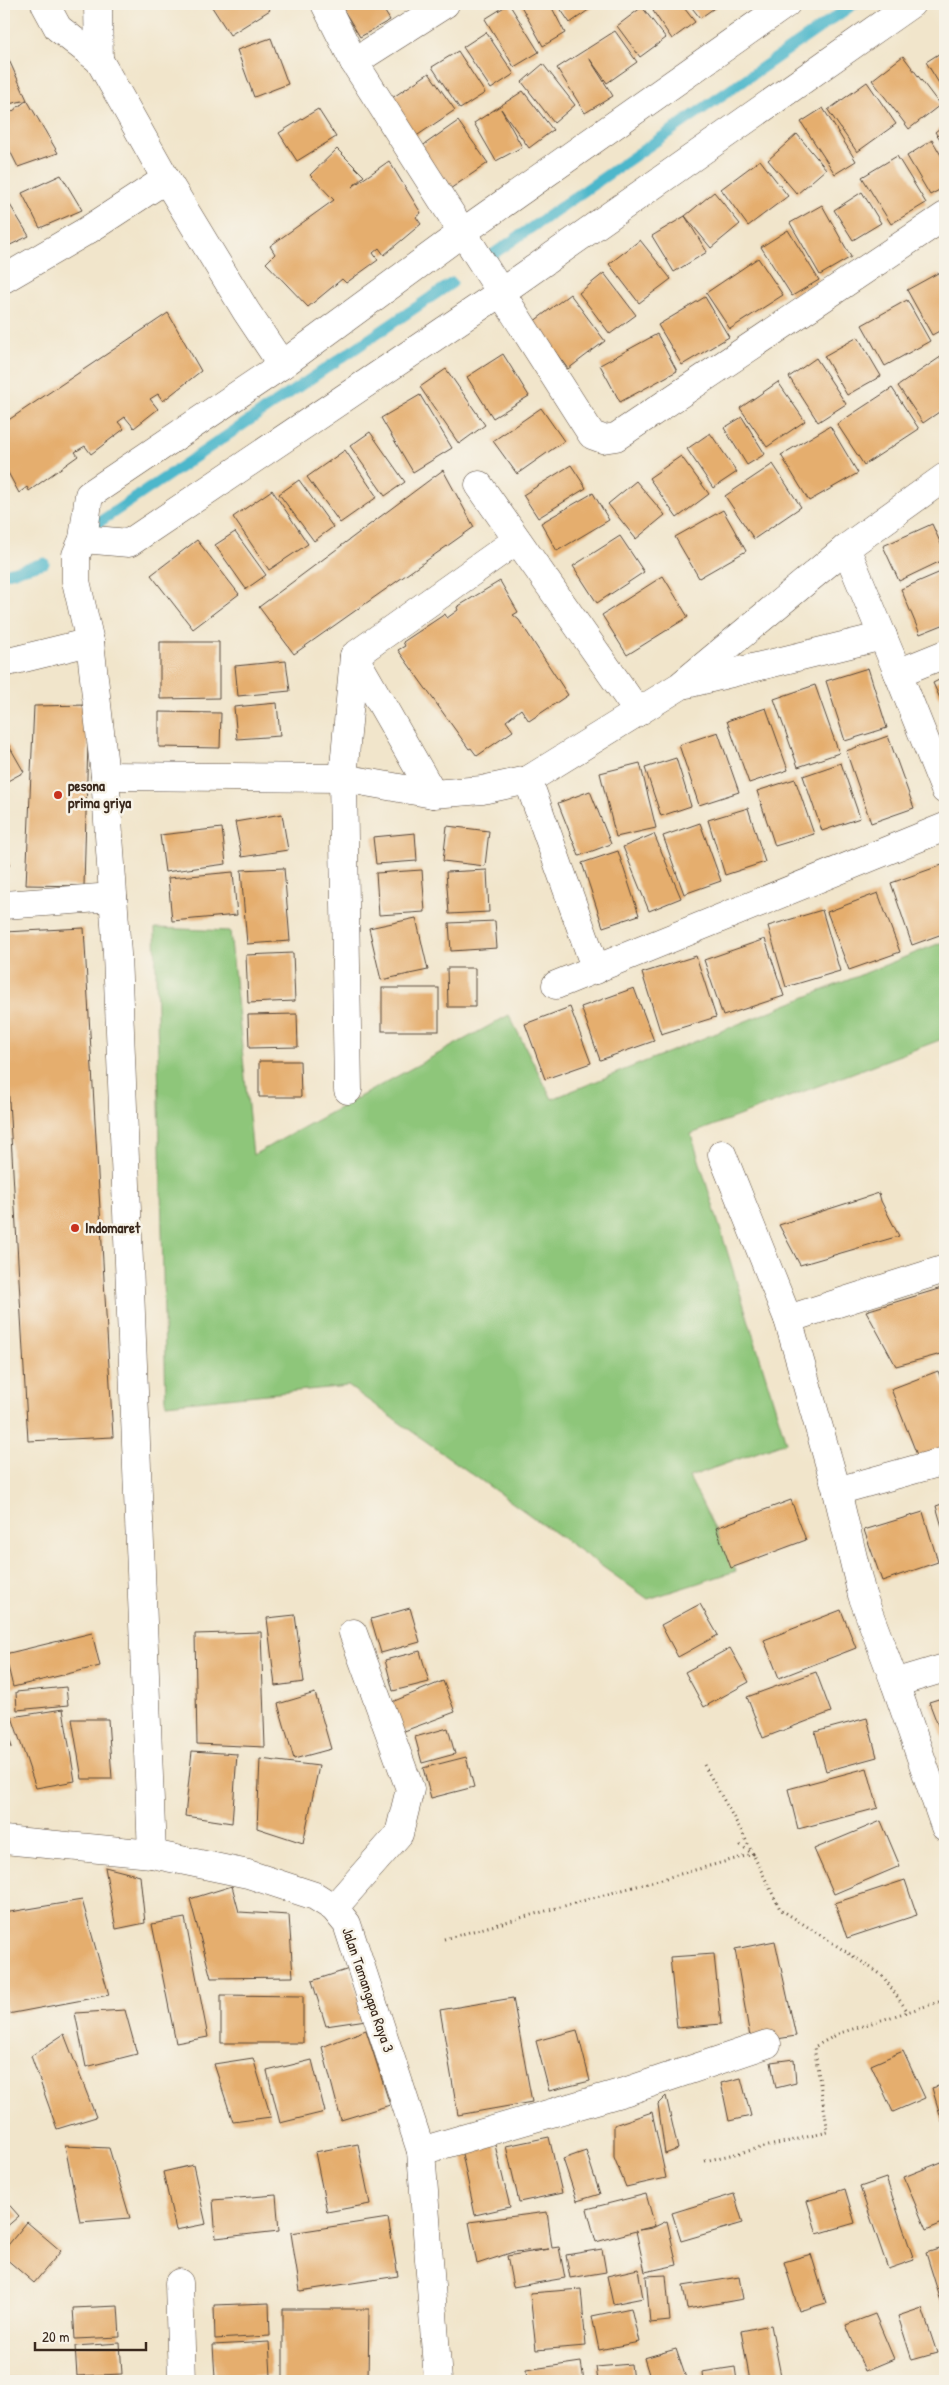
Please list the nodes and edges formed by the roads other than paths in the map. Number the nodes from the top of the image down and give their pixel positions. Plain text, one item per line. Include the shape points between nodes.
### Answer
1 (46, 4) edge
2 (98, 4) edge
3 (325, 4) edge
4 (445, 4) edge
5 (786, 4) edge
6 (910, 4) edge
7 (99, 60) junction
8 (354, 62) junction
9 (166, 179) junction
10 (945, 216) edge
11 (463, 232) junction
12 (4, 279) edge
13 (500, 292) junction
14 (282, 365) junction
15 (945, 477) edge
16 (478, 485) dead end
17 (83, 539) junction
18 (517, 540) junction
19 (846, 548) junction
20 (883, 636) junction
21 (90, 642) junction
22 (945, 654) edge
23 (354, 656) junction
24 (4, 663) edge
25 (898, 673) junction
26 (680, 686) junction
27 (638, 712) junction
28 (105, 776) junction
29 (343, 778) junction
30 (528, 780) junction
31 (945, 790) edge
32 (433, 794) junction
33 (945, 827) edge
34 (113, 897) junction
35 (4, 905) edge
36 (596, 970) junction
37 (556, 985) dead end
38 (348, 1090) dead end
39 (722, 1154) dead end
40 (945, 1269) edge
41 (788, 1319) junction
42 (945, 1461) edge
43 (837, 1491) junction
44 (353, 1633) dead end
45 (945, 1668) edge
46 (895, 1683) junction
47 (945, 1826) edge
48 (4, 1840) edge
49 (152, 1854) junction
50 (334, 1908) junction
51 (767, 2044) dead end
52 (421, 2151) junction
53 (179, 2283) dead end
54 (182, 2381) edge
55 (438, 2381) edge

1 - 7 street via 58,28
2 - 7 street
3 - 8 street
4 - 8 street
5 - 11 street
6 - 13 street
7 - 9 street
8 - 11 street
9 - 12 street
9 - 14 street
10 - 13 street via 616,437 603,440 592,435
11 - 13 street
11 - 14 street
13 - 17 street via 129,543
14 - 17 street via 89,495
15 - 19 street
16 - 18 street
17 - 21 street via 76,556 76,581
18 - 23 street
18 - 27 street
19 - 20 street
19 - 26 street
20 - 25 street
20 - 26 street
21 - 24 street
21 - 28 street
22 - 25 street
23 - 29 street
23 - 32 street
25 - 31 street
26 - 27 street
27 - 30 street
28 - 29 street
28 - 34 street
29 - 32 street
29 - 38 street
30 - 32 street via 482,790
30 - 36 street
33 - 36 street
34 - 35 street
34 - 49 street
36 - 37 street
39 - 41 street
40 - 41 street
41 - 43 street
42 - 43 street
43 - 46 street via 862,1595
44 - 50 street via 410,1789 398,1834
45 - 46 street
46 - 47 street
48 - 49 street, Jalan Tamangapa Raya 3
49 - 50 street, Jalan Tamangapa Raya 3 via 248,1874 315,1896
50 - 52 street, Jalan Tamangapa Raya 3 via 347,1924
51 - 52 street via 627,2091
52 - 55 street, Jalan Tamangapa Raya 3
53 - 54 street

